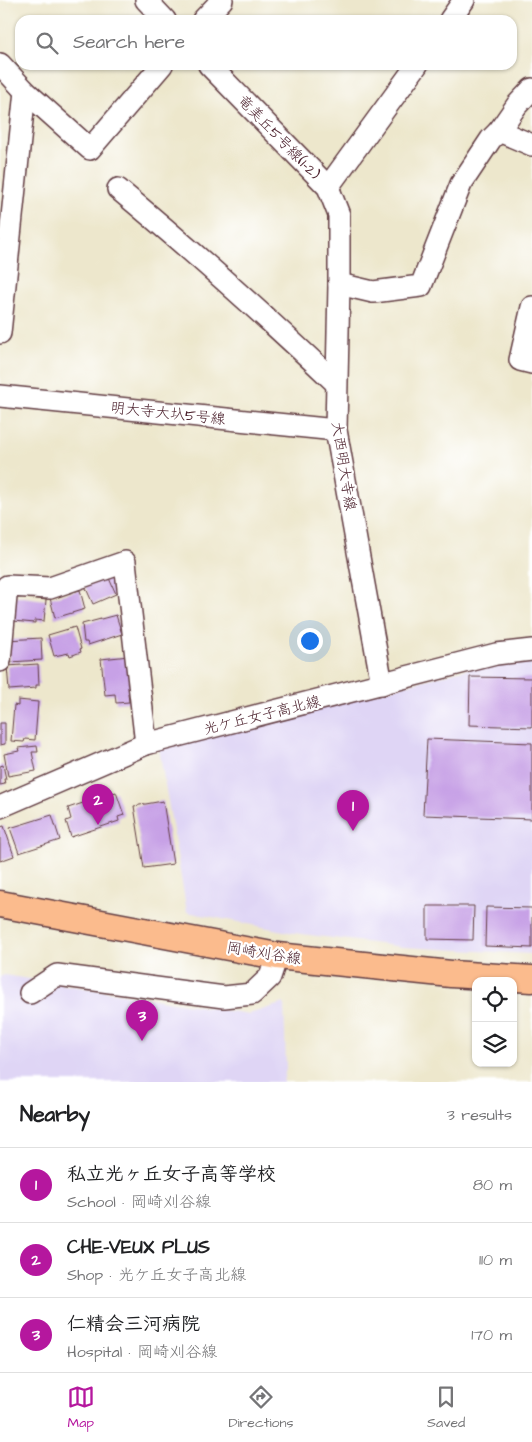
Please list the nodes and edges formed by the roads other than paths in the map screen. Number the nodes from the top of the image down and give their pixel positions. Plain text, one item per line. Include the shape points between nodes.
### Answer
1 (146, 0) edge
2 (222, 0) edge
3 (464, 0) edge
4 (160, 15) edge
5 (208, 15) edge
6 (454, 15) edge
7 (0, 64) edge
8 (158, 70) edge
9 (214, 70) edge
10 (413, 70) edge
11 (532, 89) edge
12 (25, 91) junction
13 (499, 131) junction
14 (532, 145) edge
15 (328, 188) junction
16 (118, 189) dead end
17 (339, 284) junction
18 (532, 307) edge
19 (0, 333) edge
20 (532, 363) edge
21 (336, 383) junction
22 (0, 396) edge
23 (336, 430) junction
24 (1, 627) edge
25 (532, 650) edge
26 (0, 661) edge
27 (382, 684) junction
28 (146, 744) junction
29 (0, 807) edge
30 (0, 904) edge
31 (277, 956) junction
32 (532, 979) edge
33 (30, 993) dead end

1 - 4 street
2 - 5 street
3 - 6 street
7 - 12 street
8 - 12 street via 90,149
9 - 15 street, 竜美丘5号線(1-2)
10 - 15 street, 竜美丘5号線(1-2)
11 - 13 street
12 - 19 street
13 - 14 street
13 - 17 street via 461,184 421,286 373,292
15 - 17 street, 大西明大寺線 via 339,216
16 - 21 street via 196,254
17 - 21 street, 大西明大寺線
18 - 20 street via 520,360
21 - 23 street, 大西明大寺線
22 - 23 street, 明大寺大圦5号線
23 - 27 street, 大西明大寺線
24 - 26 street
24 - 28 street via 7,586 50,588 125,562
25 - 27 street, 光ケ丘女子高北線 via 496,654
27 - 28 street, 光ケ丘女子高北線
28 - 29 street, 光ケ丘女子高北線
30 - 31 main road, 岡崎刈谷線
31 - 32 main road, 岡崎刈谷線
31 - 33 street via 270,977 252,994 224,997 57,975

